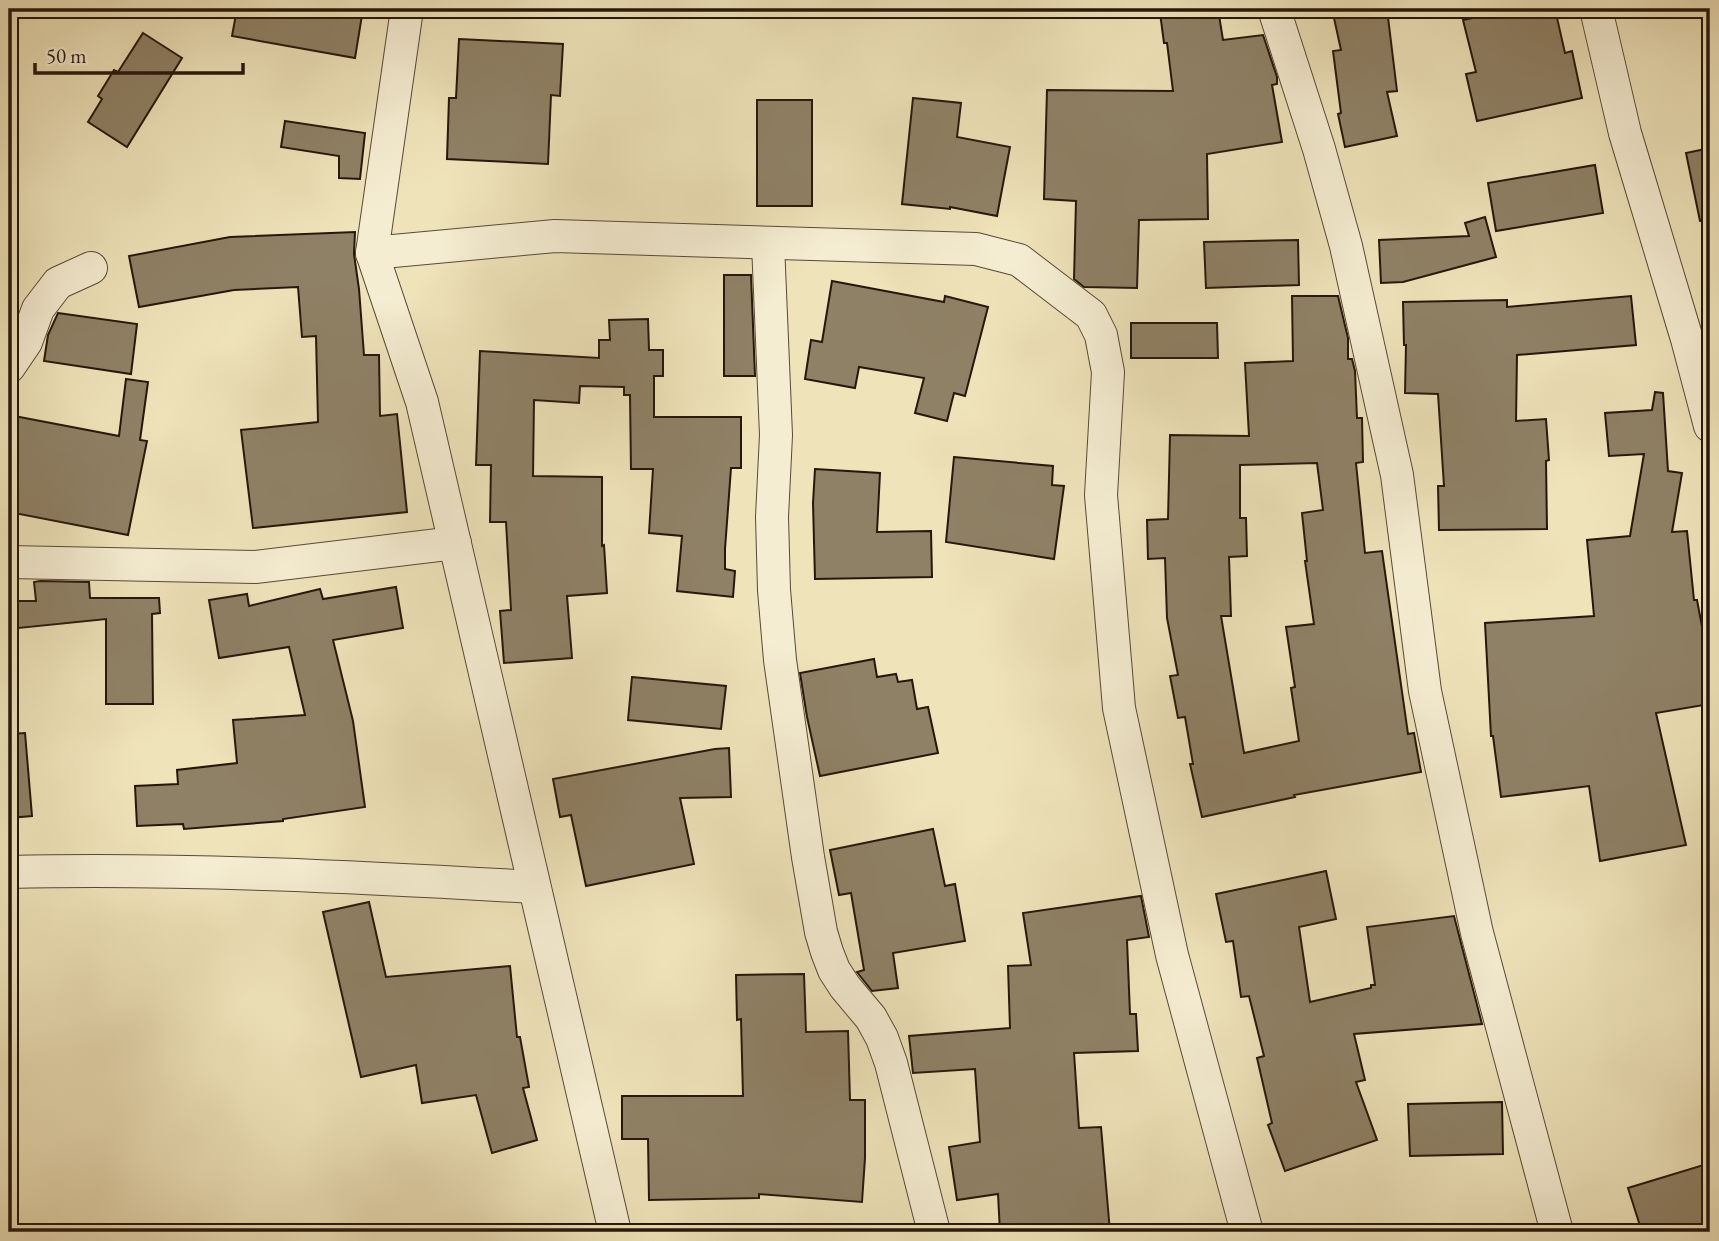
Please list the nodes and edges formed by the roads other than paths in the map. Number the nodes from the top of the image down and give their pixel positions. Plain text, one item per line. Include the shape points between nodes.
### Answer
1 (407, 9) edge
2 (1274, 9) edge
3 (1596, 9) edge
4 (768, 244) junction
5 (372, 253) junction
6 (91, 268) dead end
7 (9, 367) edge
8 (1710, 426) edge
9 (455, 543) junction
10 (9, 562) edge
11 (9, 873) edge
12 (534, 887) junction
13 (615, 1232) edge
14 (934, 1232) edge
15 (1247, 1232) edge
16 (1557, 1232) edge

1 - 5 street
2 - 16 street via 1346,246 1396,475 1425,691 1477,933
3 - 8 street via 1625,133
4 - 5 street via 555,236
4 - 14 street via 776,435 774,590 780,660 819,920 834,970 882,1038
4 - 15 street via 976,249 1019,260 1091,315 1101,335 1108,372 1101,495 1119,708 1172,955
5 - 9 street via 422,402
6 - 7 street via 58,283 38,309 26,342
9 - 10 street via 255,567
9 - 12 street
11 - 12 street via 220,873
12 - 13 street

